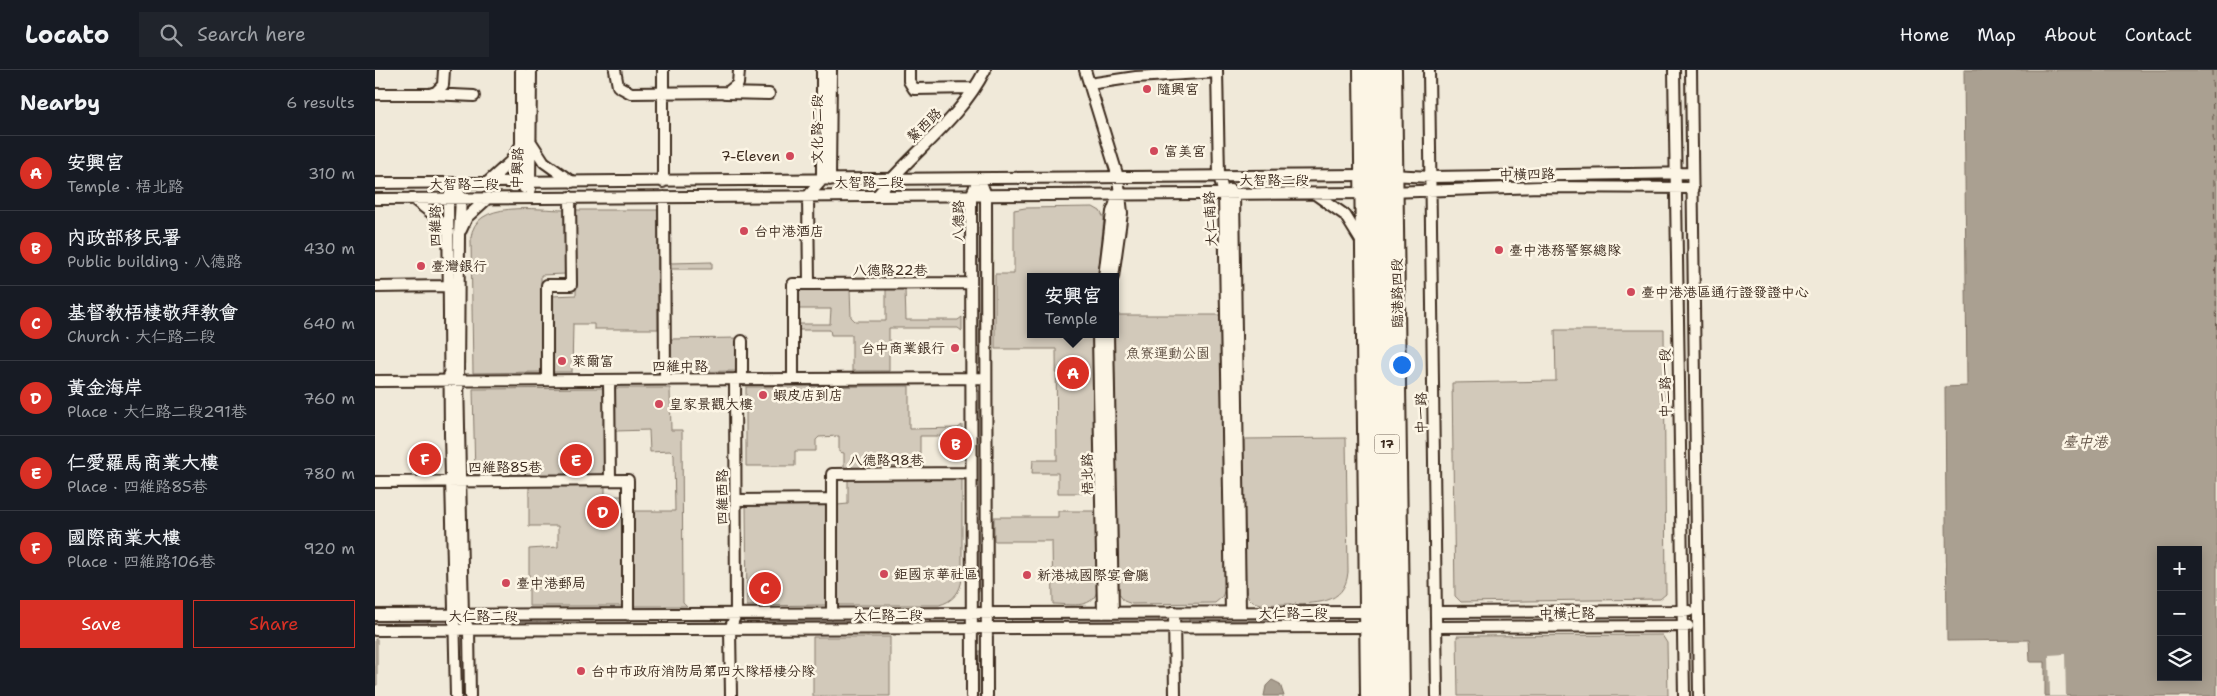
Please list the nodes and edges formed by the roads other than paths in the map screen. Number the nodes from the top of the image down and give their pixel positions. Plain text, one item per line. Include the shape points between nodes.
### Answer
1 (445, 70) edge
2 (521, 70) edge
3 (531, 70) edge
4 (615, 70) edge
5 (663, 70) edge
6 (739, 70) edge
7 (822, 70) edge
8 (831, 70) edge
9 (909, 70) edge
10 (985, 70) edge
11 (1085, 70) edge
12 (1361, 70) edge
13 (1372, 70) edge
14 (1383, 70) edge
15 (1394, 70) edge
16 (1429, 70) edge
17 (1674, 70) edge
18 (1691, 70) edge
19 (1217, 71) edge
20 (1089, 84) junction
21 (974, 88) junction
22 (725, 92) junction
23 (663, 93) junction
24 (375, 94) edge
25 (430, 94) junction
26 (769, 94) dead end
27 (474, 96) dead end
28 (526, 143) junction
29 (1692, 173) junction
30 (1675, 174) junction
31 (1379, 175) junction
32 (1219, 176) junction
33 (1118, 177) junction
34 (1431, 177) junction
35 (979, 178) junction
36 (890, 179) junction
37 (826, 180) junction
38 (488, 182) junction
39 (526, 182) junction
40 (571, 182) junction
41 (663, 182) junction
42 (375, 183) edge
43 (455, 183) junction
44 (1693, 188) junction
45 (1675, 189) junction
46 (1431, 190) junction
47 (1379, 193) junction
48 (1229, 194) junction
49 (1315, 194) junction
50 (1118, 195) junction
51 (808, 196) junction
52 (877, 196) junction
53 (971, 196) junction
54 (986, 196) junction
55 (570, 197) junction
56 (664, 197) junction
57 (412, 198) junction
58 (448, 198) junction
59 (461, 198) junction
60 (488, 198) junction
61 (529, 198) junction
62 (375, 199) edge
63 (454, 234) junction
64 (1363, 244) junction
65 (1104, 273) edge
66 (1114, 273) edge
67 (459, 277) junction
68 (971, 283) junction
69 (809, 284) junction
70 (449, 286) junction
71 (375, 287) edge
72 (1099, 338) edge
73 (1108, 338) edge
74 (742, 341) dead end
75 (971, 378) junction
76 (986, 378) junction
77 (739, 379) junction
78 (793, 379) junction
79 (454, 380) junction
80 (547, 380) junction
81 (609, 380) junction
82 (665, 380) junction
83 (375, 381) edge
84 (971, 473) junction
85 (610, 480) junction
86 (456, 481) junction
87 (375, 482) edge
88 (832, 499) junction
89 (736, 500) junction
90 (1683, 611) junction
91 (1174, 612) junction
92 (1235, 612) junction
93 (1384, 612) junction
94 (1437, 612) junction
95 (1698, 612) junction
96 (1108, 613) junction
97 (736, 614) junction
98 (832, 614) junction
99 (375, 615) edge
100 (459, 615) junction
101 (628, 615) junction
102 (971, 621) junction
103 (986, 621) junction
104 (1683, 626) junction
105 (1174, 627) junction
106 (1384, 627) junction
107 (1437, 627) junction
108 (1698, 627) junction
109 (730, 629) junction
110 (375, 630) edge
111 (455, 630) junction
112 (469, 630) junction
113 (456, 696) edge
114 (469, 696) edge
115 (731, 696) edge
116 (972, 696) edge
117 (987, 696) edge
118 (1175, 696) edge
119 (1368, 696) edge
120 (1379, 696) edge
121 (1390, 696) edge
122 (1401, 696) edge
123 (1437, 696) edge
124 (1684, 696) edge
125 (1699, 696) edge

1 - 25 street via 443,85
2 - 28 street, 中興路
3 - 28 street, 中興路
4 - 23 street via 617,83 626,92
5 - 23 street
6 - 22 street via 737,86
7 - 37 street, 文化路二段
8 - 37 street, 文化路二段
9 - 21 street via 909,81 914,89
10 - 21 street, 鰲西路
11 - 20 street
12 - 31 main road, 臨港路四段 / 17
13 - 31 main road, 臨港路四段 / 17
14 - 31 main road, 臨港路四段 / 17
15 - 31 main road, 臨港路四段 / 17
16 - 34 street, 中一路
17 - 30 street, 中二路一段
18 - 29 street
19 - 20 street
19 - 32 street
20 - 33 street
21 - 36 street, 鰲西路 via 951,120
22 - 23 street
22 - 26 street
23 - 41 street
24 - 25 street
25 - 27 street
28 - 38 street
28 - 39 street, 中興路
28 - 40 street
29 - 30 street, 中橫四路
29 - 44 street
30 - 34 street, 中橫四路
30 - 45 street, 中二路一段
31 - 32 street, 大智路二段
31 - 34 street, 中橫四路
31 - 47 main road, 臨港路四段 / 17
31 - 47 main road, 臨港路四段 / 17
32 - 33 street, 大智路二段
32 - 48 street, 大仁南路
33 - 35 street, 大智路二段
33 - 50 street
34 - 46 street, 中一路
35 - 36 street, 大智路二段
35 - 53 street, 八德路
35 - 54 street, 八德路
36 - 37 street, 大智路二段
36 - 52 street, 鰲西路
37 - 41 street, 大智路二段
37 - 51 street, 文化路二段
38 - 39 street, 大智路二段
38 - 43 street, 大智路二段
39 - 40 street, 大智路二段
39 - 61 street, 中興路
40 - 41 street, 大智路二段
42 - 43 street, 大智路二段
43 - 58 street, 四維路
43 - 59 street, 四維路
44 - 45 street, 中橫四路
44 - 95 street
45 - 46 street, 中橫四路 via 1540,187
45 - 90 street, 中二路一段
46 - 47 street, 中橫四路
46 - 94 street, 中一路
47 - 49 street, 大智路二段
47 - 64 main road, 臨港路四段 / 17
47 - 93 main road, 臨港路四段 / 17
47 - 93 main road, 臨港路四段 / 17
48 - 49 street, 大智路二段
48 - 50 street, 大智路二段
48 - 92 street, 大仁南路
49 - 64 street via 1343,214
50 - 54 street, 大智路二段
50 - 65 street via 1112,212
50 - 66 street via 1122,213
51 - 52 street, 大智路二段
51 - 56 street, 大智路二段
51 - 69 street
52 - 53 street, 大智路二段
53 - 54 street, 大智路二段
53 - 68 street, 八德路
54 - 76 street, 八德路
55 - 56 street, 大智路二段
55 - 61 street, 大智路二段
55 - 80 street via 571,285 547,285
56 - 82 street
57 - 58 street, 大智路二段
57 - 62 street, 大智路二段
57 - 63 street
58 - 59 street, 大智路二段
58 - 63 street, 四維路
59 - 60 street, 大智路二段
59 - 63 street, 四維路
60 - 61 street, 大智路二段
60 - 63 street
63 - 67 street, 四維路
63 - 70 street, 四維路
64 - 93 main road, 臨港路四段 / 17
67 - 70 street
67 - 79 street, 四維路
68 - 69 street, 八德路22巷
68 - 75 street, 八德路
69 - 78 street via 793,284
70 - 71 street
70 - 79 street, 四維路
72 - 96 street, 梧北路
73 - 96 street, 梧北路
74 - 77 street, 四維西路
75 - 76 street, 四維中路
75 - 78 street, 四維中路
75 - 84 street, 八德路
76 - 103 street, 八德路
77 - 78 street, 四維中路
77 - 82 street, 四維中路
77 - 89 street, 四維西路
79 - 80 street, 四維中路
79 - 83 street, 四維中路
79 - 86 street, 四維路
80 - 81 street, 四維中路
81 - 82 street, 四維中路
81 - 85 street
84 - 88 street, 八德路98巷 via 832,474
84 - 102 street, 八德路
85 - 86 street, 四維路85巷
85 - 101 street, 四維路85巷 via 627,480
86 - 87 street, 四維路85巷
86 - 100 street, 四維路
88 - 89 street
88 - 98 street
89 - 97 street, 四維西路
90 - 94 street, 中橫七路
90 - 95 street, 中橫七路
90 - 104 street, 中二路一段
91 - 92 street, 大仁路二段
91 - 96 street, 大仁路二段
91 - 105 street
92 - 93 street, 大仁路二段
93 - 106 main road, 臨港路四段 / 17
93 - 106 main road, 臨港路四段 / 17
94 - 107 street, 中一路
95 - 108 street
96 - 103 street, 大仁路二段
97 - 98 street, 大仁路二段
97 - 101 street, 大仁路二段
97 - 109 street
98 - 102 street, 大仁路二段
99 - 100 street, 大仁路二段
100 - 101 street, 大仁路二段
100 - 111 street, 四維路
100 - 112 street, 四維路
102 - 103 street, 大仁路二段
102 - 103 street, 大仁路二段
102 - 109 street, 大仁路二段
102 - 116 street, 八德路
103 - 105 street, 大仁路二段
103 - 117 street, 八德路
104 - 107 street, 中橫七路
104 - 108 street, 中橫七路
104 - 124 street, 中二路一段
105 - 106 street, 大仁路二段
105 - 118 street
106 - 119 main road, 臨港路四段 / 17
106 - 120 main road, 臨港路四段 / 17
106 - 121 main road, 臨港路四段 / 17
106 - 122 main road, 臨港路四段 / 17
107 - 123 street, 中一路
108 - 125 street
109 - 112 street, 大仁路二段
109 - 115 street
110 - 111 street, 大仁路二段
111 - 112 street, 大仁路二段
111 - 113 street, 四維路
112 - 114 street

